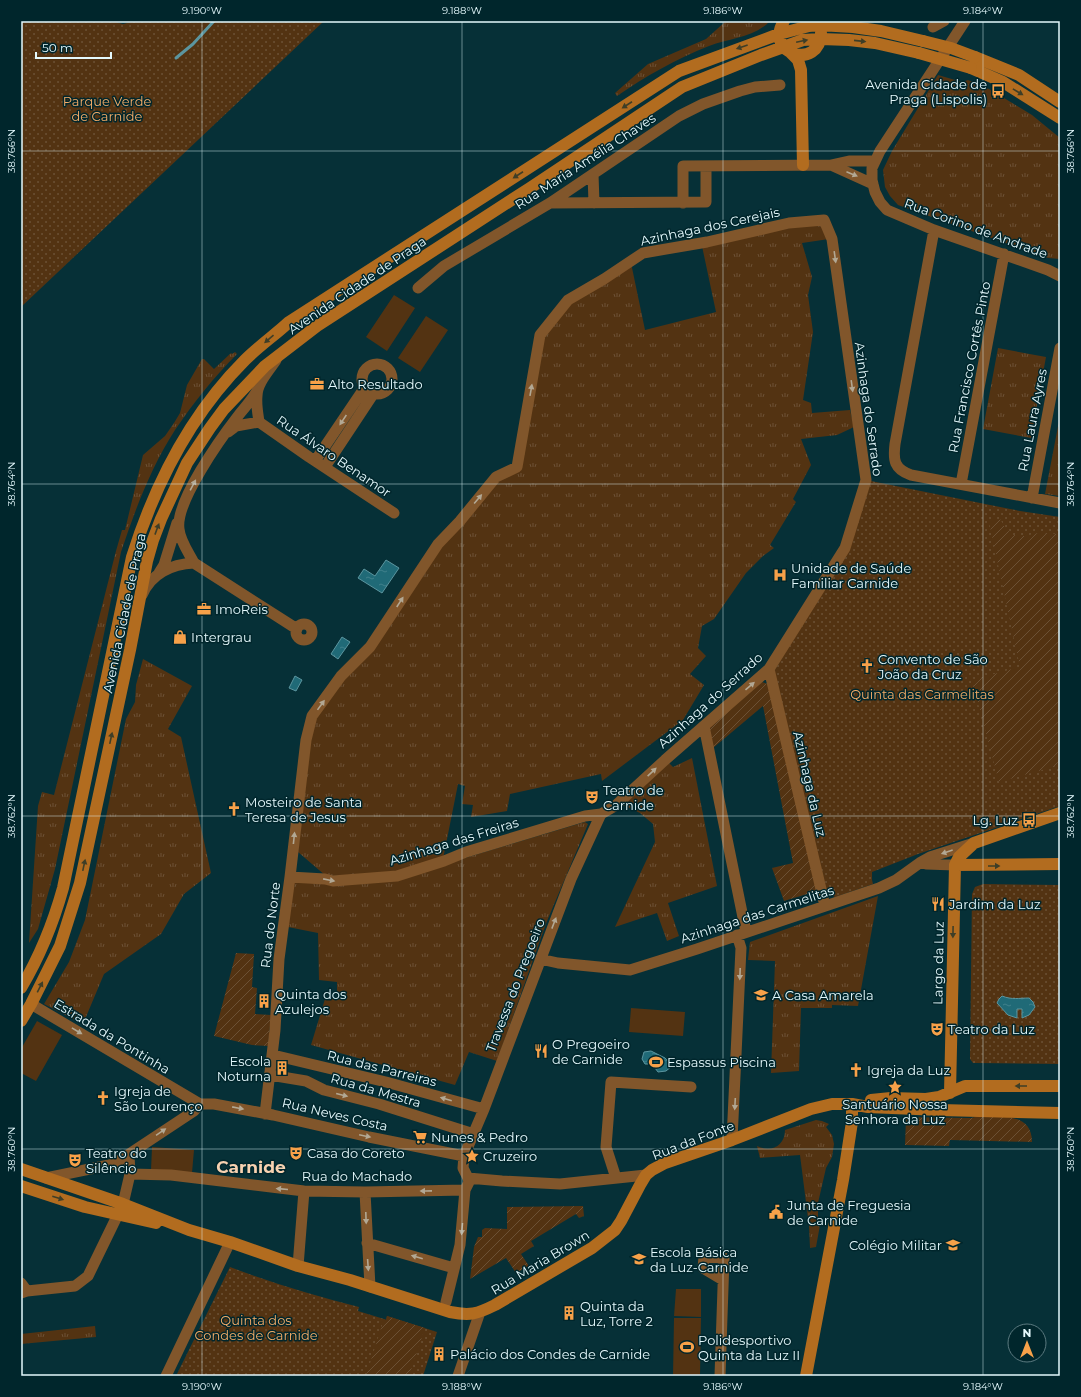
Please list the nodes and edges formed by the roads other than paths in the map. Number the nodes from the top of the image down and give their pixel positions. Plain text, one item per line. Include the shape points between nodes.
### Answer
1 (784, 21) edge
2 (944, 21) edge
3 (965, 21) edge
4 (818, 23) edge
5 (933, 27) dead end
6 (779, 34) junction
7 (821, 38) junction
8 (787, 50) junction
9 (808, 54) junction
10 (973, 62) junction
11 (801, 70) junction
12 (780, 85) dead end
13 (1060, 102) edge
14 (1060, 118) edge
15 (875, 161) junction
16 (803, 165) junction
17 (831, 165) junction
18 (706, 166) junction
19 (593, 174) junction
20 (872, 184) junction
21 (550, 202) junction
22 (594, 202) junction
23 (683, 202) junction
24 (824, 220) joint
25 (934, 230) junction
26 (1004, 254) junction
27 (1060, 276) edge
28 (418, 288) dead end
29 (1060, 348) edge
30 (278, 356) junction
31 (258, 389) junction
32 (259, 422) junction
33 (226, 433) junction
34 (315, 461) junction
35 (325, 467) junction
36 (962, 484) junction
37 (1032, 498) junction
38 (1060, 503) edge
39 (394, 513) dead end
40 (178, 520) junction
41 (194, 563) junction
42 (159, 573) junction
43 (142, 596) junction
44 (297, 630) dead end
45 (769, 669) junction
46 (704, 726) junction
47 (306, 740) joint
48 (1060, 813) edge
49 (601, 814) junction
50 (974, 843) junction
51 (921, 862) junction
52 (1060, 864) edge
53 (955, 865) junction
54 (290, 877) junction
55 (825, 906) junction
56 (741, 934) junction
57 (540, 959) junction
58 (21, 988) edge
59 (32, 1004) junction
60 (21, 1021) edge
61 (273, 1055) junction
62 (311, 1064) junction
63 (270, 1075) junction
64 (306, 1081) junction
65 (1060, 1086) edge
66 (691, 1087) dead end
67 (950, 1093) junction
68 (200, 1104) junction
69 (852, 1104) junction
70 (484, 1109) junction
71 (965, 1110) junction
72 (1060, 1113) edge
73 (265, 1114) junction
74 (474, 1134) junction
75 (732, 1140) junction
76 (129, 1154) junction
77 (464, 1156) junction
78 (21, 1169) edge
79 (130, 1174) junction
80 (646, 1175) junction
81 (46, 1178) junction
82 (616, 1178) junction
83 (466, 1180) junction
84 (24, 1188) edge
85 (304, 1191) junction
86 (365, 1192) junction
87 (123, 1204) junction
88 (118, 1215) junction
89 (189, 1230) junction
90 (230, 1242) junction
91 (367, 1243) junction
92 (298, 1266) junction
93 (454, 1268) junction
94 (723, 1280) dead end
95 (370, 1287) junction
96 (23, 1289) edge
97 (446, 1302) dead end
98 (480, 1312) junction
99 (166, 1376) edge
100 (458, 1376) edge
101 (720, 1376) edge
102 (806, 1376) edge

1 - 6 main road
2 - 5 street
3 - 15 street
4 - 6 main road, Avenida Cidade de Praga
4 - 7 main road
4 - 10 main road, Avenida Cidade de Praga, bridge via 881,31 952,48
6 - 8 main road via 780,42
6 -> 58 main road, Avenida Cidade de Praga via 679,71 289,322 245,360 215,394 169,467 138,537 63,888 48,936
8 -> 7 main road, Avenida Cidade de Praga via 803,40
7 - 9 main road via 817,47
7 -> 10 main road, Avenida Cidade de Praga, bridge via 874,43
8 - 9 main road via 802,55
8 - 11 main road via 798,60
8 - 30 main road, Avenida Cidade de Praga via 682,87 317,326
9 - 11 main road
10 - 13 main road, Avenida Cidade de Praga via 1019,75
10 -> 14 main road, Avenida Cidade de Praga
11 - 16 main road
12 - 19 street, Rua Maria Amélia Chaves via 740,91 695,108
15 - 17 street
15 - 20 street via 872,168
16 - 17 street
16 - 18 street
17 -> 20 street
18 - 23 street via 683,166
18 - 23 street via 706,202
19 - 21 street, Rua Maria Amélia Chaves
19 - 22 street
20 - 25 street, Rua Corino de Andrade via 877,197 887,210
21 - 22 street
21 - 28 street, Rua Maria Amélia Chaves via 444,266
22 - 23 street
24 -> 45 street, Azinhaga do Serrado via 832,239 866,480 845,548
47 -> 24 street, Azinhaga dos Cerejais via 312,716 341,676 370,647 438,544 496,477 517,467 540,335 568,300 643,253 789,224
25 - 26 street, Rua Corino de Andrade
25 - 36 street via 894,457 903,472
26 - 27 street, Rua Corino de Andrade
26 - 36 street, Rua Francisco Cortês Pinto
29 - 37 street, Rua Laura Ayres
30 - 31 street
43 -> 30 main road, Avenida Cidade de Praga via 147,561 160,519 187,463 224,409
31 - 32 street via 256,398
31 - 33 street
32 - 33 street via 236,426
32 - 34 street, Rua Álvaro Benamor
40 -> 33 street via 188,495
34 - 35 street, Rua Álvaro Benamor
35 -> 34 street via 369,390
35 - 39 street, Rua Álvaro Benamor
36 - 37 street
37 - 38 street
40 - 41 street via 181,538
40 - 42 street via 164,565
41 - 42 street via 184,563
41 - 44 street
42 - 43 street via 147,585
59 -> 43 main road, Avenida Cidade de Praga via 60,946 80,883
46 -> 45 street, Azinhaga do Serrado
45 - 55 street, Azinhaga da Luz
49 -> 46 street, Azinhaga do Serrado via 615,806
46 - 56 street
54 -> 47 street, Rua do Norte
48 - 50 main road
54 -> 49 street, Azinhaga das Freiras via 333,881 397,876 444,862 480,847 585,816
57 -> 49 street, Travessa do Pregoeiro via 571,879
50 -> 51 street, Azinhaga das Carmelitas
50 - 53 main road via 959,857
51 - 53 street
51 - 55 street, Azinhaga das Carmelitas via 896,880 879,888
53 -> 52 main road
53 -> 67 main road, Largo da Luz
54 - 61 street, Rua do Norte via 279,959
55 - 56 street, Azinhaga das Carmelitas
56 - 57 street, Azinhaga das Carmelitas via 630,970
56 -> 75 street
57 - 70 street, Travessa do Pregoeiro
59 - 60 main road, Avenida Cidade de Praga
59 -> 68 street, Estrada da Pontinha
61 - 62 street, Rua das Parreiras
61 - 63 street, Rua do Norte
62 - 64 street
70 -> 62 street, Rua das Parreiras
63 - 64 street, Rua da Mestra
63 - 73 street, Rua do Norte
64 -> 74 street, Rua da Mestra via 324,1090 379,1104
65 -> 67 main road via 965,1086
66 - 82 street via 611,1082 606,1147
67 - 69 main road, Rua da Fonte via 926,1099 891,1098
67 - 71 main road
68 -> 73 street, Rua Neves Costa via 214,1104
76 -> 68 street via 194,1111
69 - 71 main road, Rua da Fonte via 868,1107
69 - 75 main road, Rua da Fonte via 832,1104 811,1109
69 - 102 main road via 852,1122 843,1180
70 - 74 street, Travessa do Pregoeiro
71 - 72 main road
73 -> 77 street, Rua Neves Costa
74 - 77 street, Travessa do Pregoeiro
75 - 80 main road, Rua da Fonte via 665,1163
76 - 79 street
76 - 81 street via 114,1164
77 - 83 street, Travessa do Pregoeiro
78 - 81 main road
85 -> 79 street, Rua do Machado via 171,1175
79 - 87 street
80 - 82 street, Rua da Fonte
80 - 98 main road, Rua Maria Brown via 622,1221 605,1239
81 - 87 main road
82 - 83 street, Rua da Fonte via 560,1184
83 -> 86 street, Rua do Machado
83 -> 93 street, Travessa do Pregoeiro via 460,1245
84 -> 88 main road
85 - 86 street, Rua do Machado
85 - 92 street
86 -> 91 street
87 - 88 street
87 - 89 main road
88 - 89 main road
88 - 96 street via 88,1276 75,1286
89 - 90 main road
90 - 92 main road
90 - 99 street
93 -> 91 street
91 -> 95 street
92 - 95 main road
93 - 97 street, Travessa do Pregoeiro
94 - 101 street
95 - 98 main road via 450,1312 464,1315
98 - 100 street

